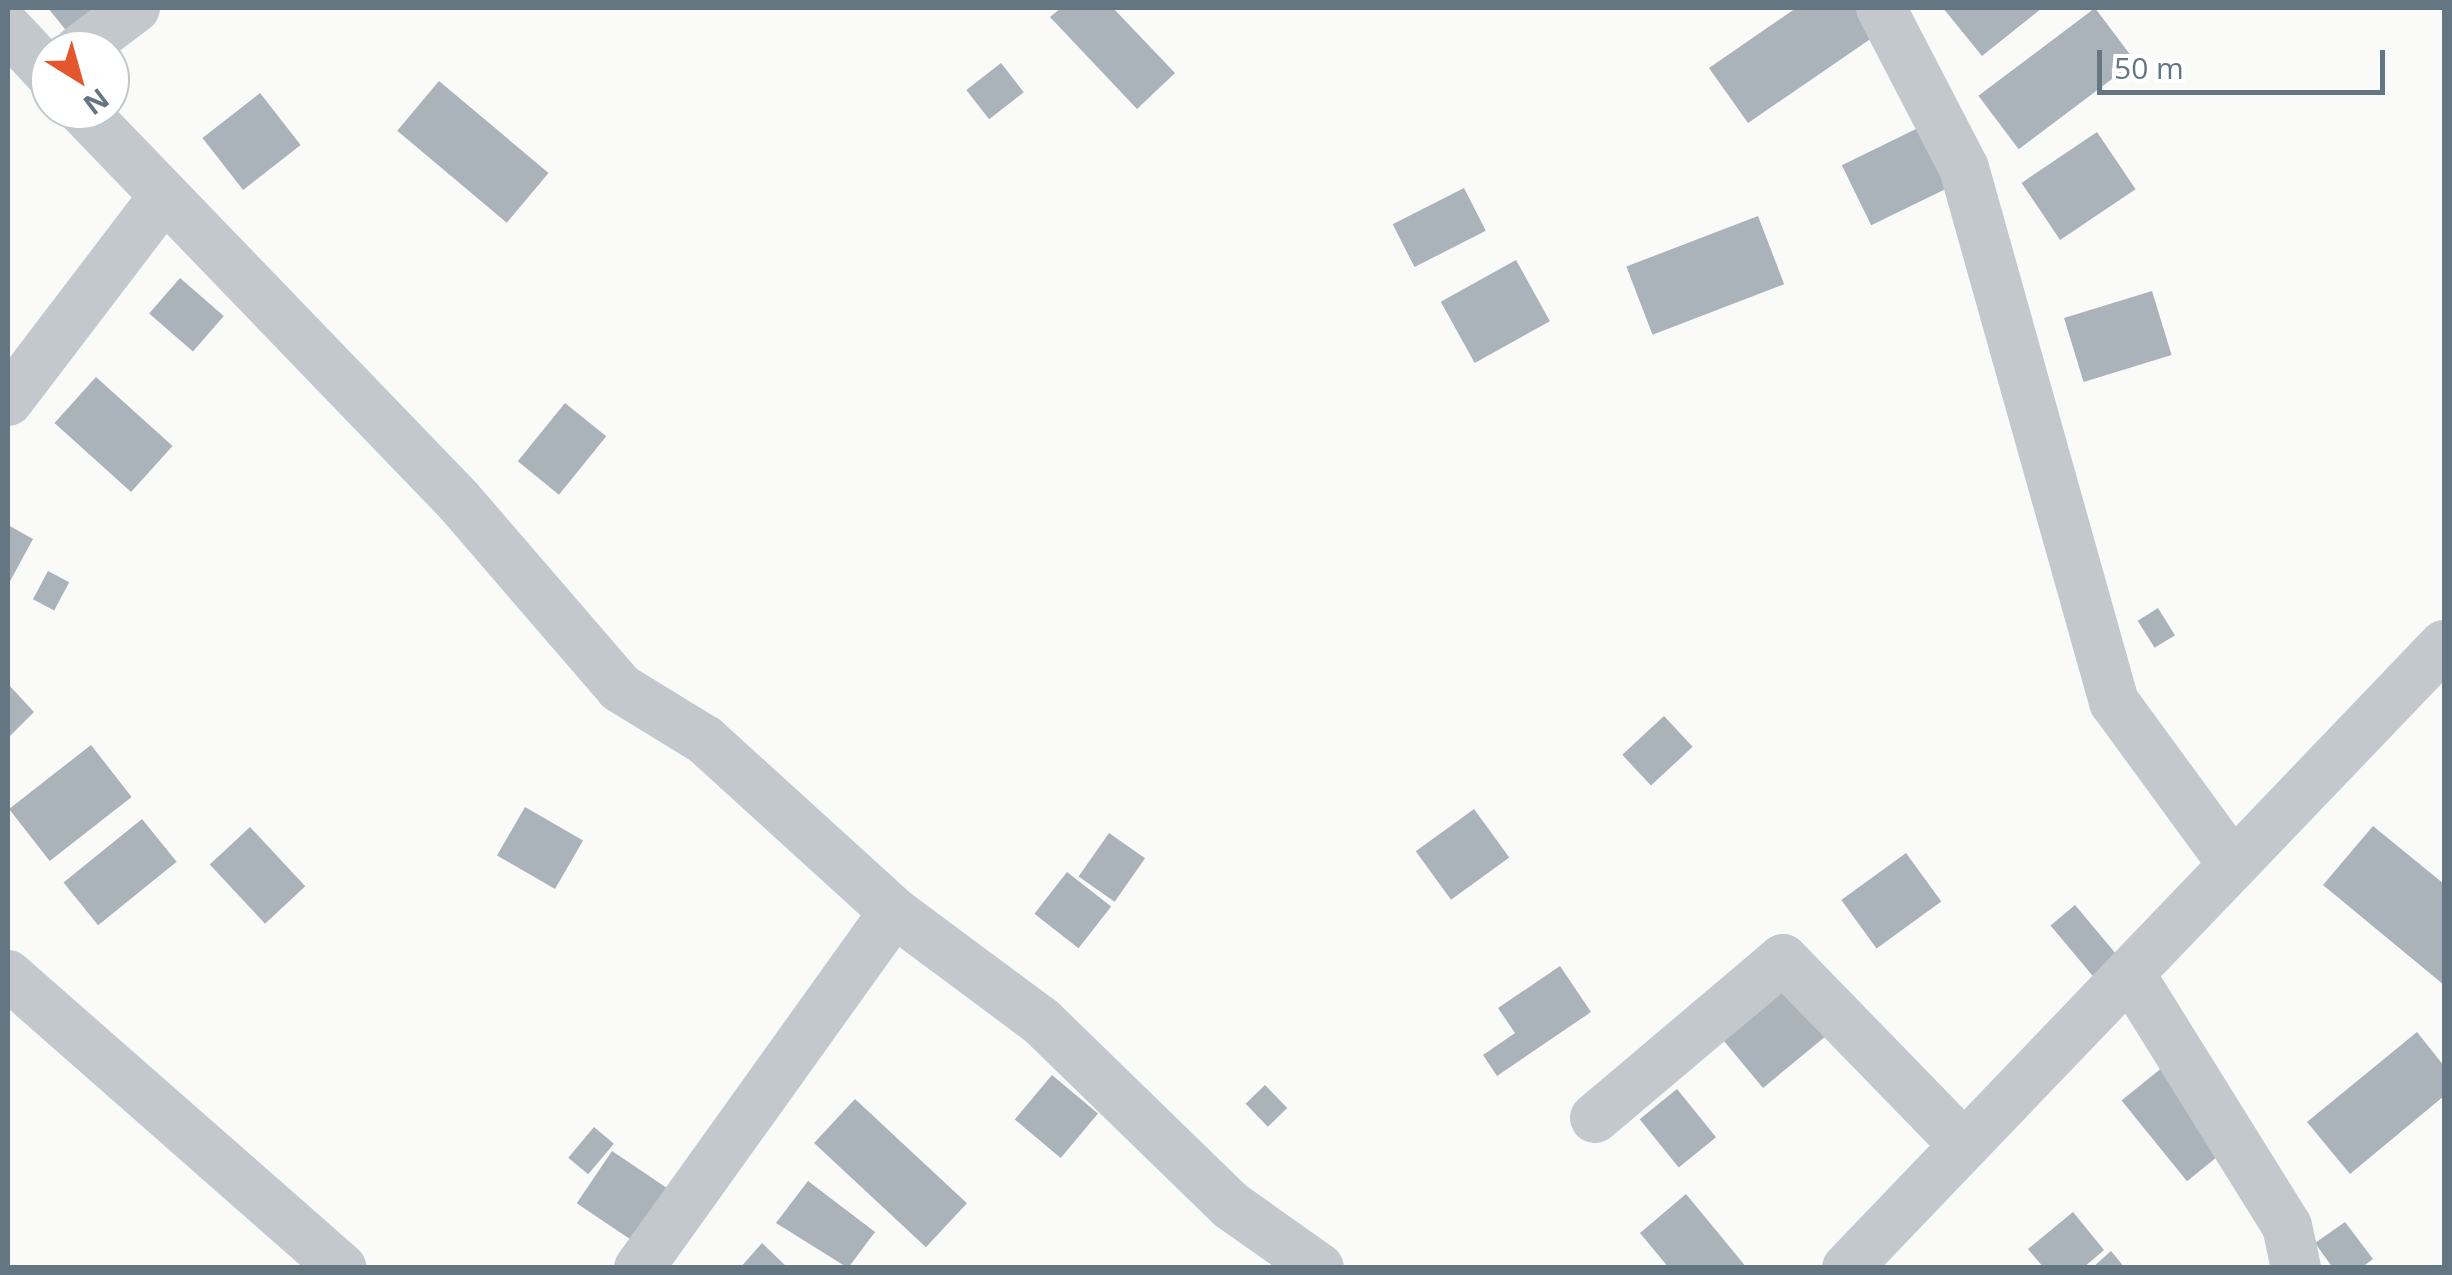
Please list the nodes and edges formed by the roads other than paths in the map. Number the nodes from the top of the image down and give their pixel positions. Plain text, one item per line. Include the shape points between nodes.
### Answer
1 (135, 8) edge
2 (1881, 8) edge
3 (8, 29) edge
4 (105, 30) edge
5 (30, 52) edge
6 (100, 130) edge
7 (161, 200) junction
8 (8, 401) edge
9 (2444, 644) edge
10 (2232, 863) junction
11 (894, 912) junction
12 (2130, 974) junction
13 (8, 975) edge
14 (1594, 1118) dead end
15 (1963, 1144) junction
16 (342, 1268) edge
17 (638, 1268) edge
18 (1319, 1268) edge
19 (1848, 1268) edge
20 (2296, 1268) edge

1 - 4 street
2 - 10 street via 1964,168 2114,702
3 - 5 street
6 - 7 street
7 - 8 street
7 - 11 street via 458,500 620,688 705,740
9 - 10 street
10 - 12 street
11 - 17 street
11 - 18 street via 1041,1021 1230,1204
12 - 15 street
12 - 20 street via 2287,1226
13 - 16 street
14 - 15 street via 1783,959
15 - 19 street

